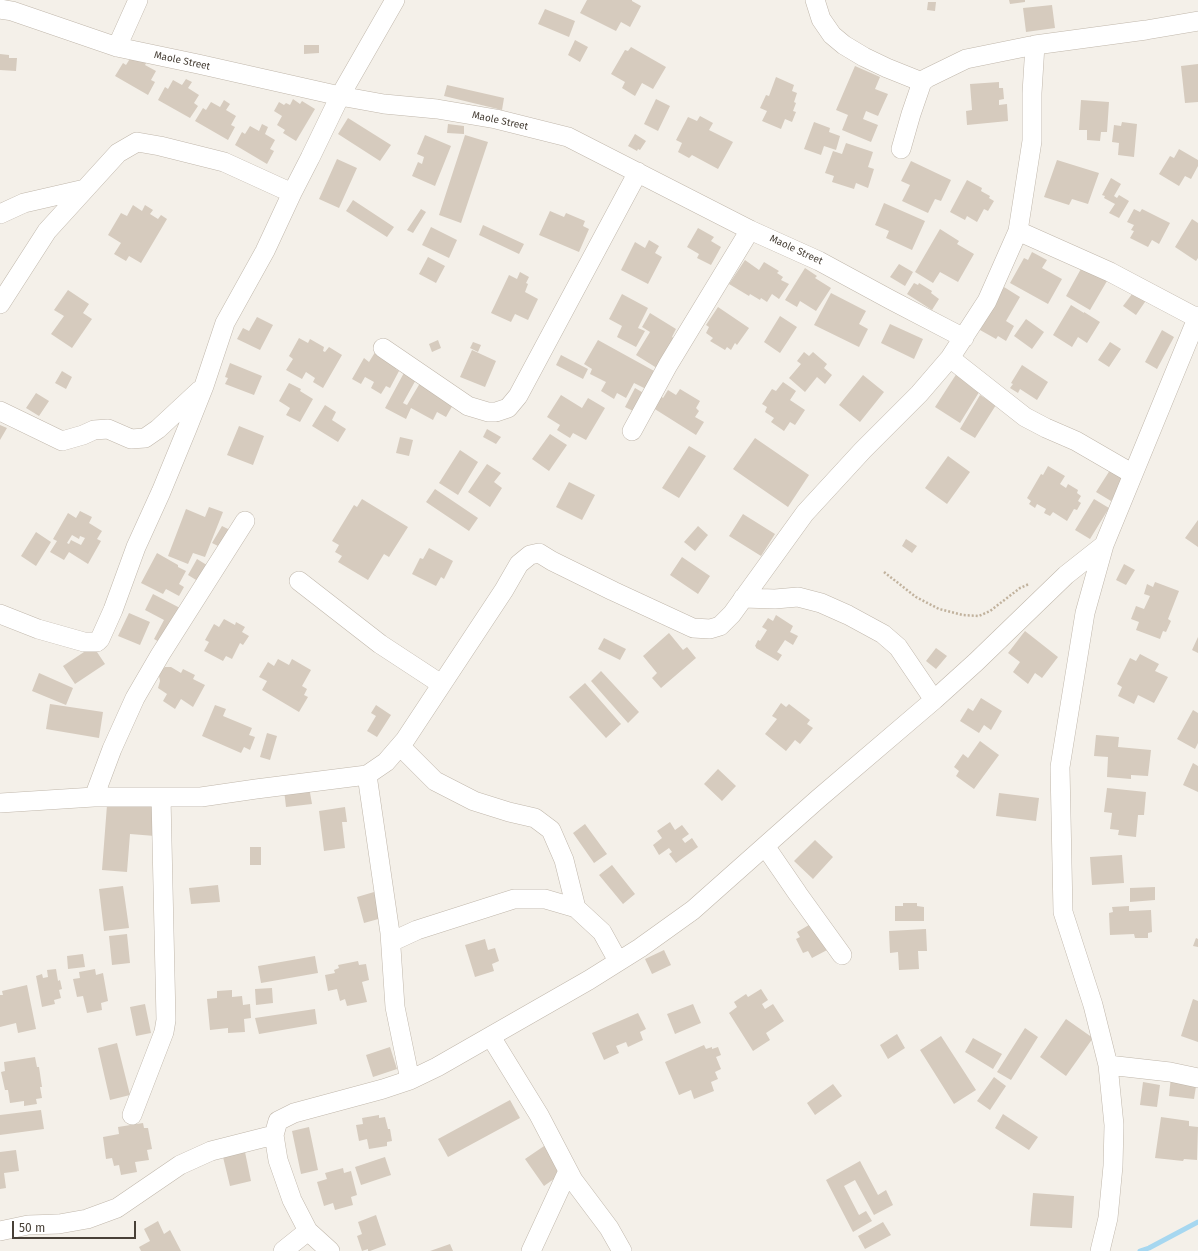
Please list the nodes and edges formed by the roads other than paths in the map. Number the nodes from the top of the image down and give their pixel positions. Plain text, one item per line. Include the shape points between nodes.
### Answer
1 (138, 0) edge
2 (395, 0) edge
3 (815, 0) edge
4 (0, 9) edge
5 (1198, 21) edge
6 (1034, 45) junction
7 (117, 47) junction
8 (922, 82) junction
9 (340, 96) junction
10 (901, 149) dead end
11 (638, 172) junction
12 (85, 189) junction
13 (292, 193) junction
14 (0, 214) edge
15 (750, 230) junction
16 (1018, 231) junction
17 (0, 304) edge
18 (1197, 317) edge
19 (964, 338) junction
20 (383, 348) dead end
21 (950, 358) junction
22 (204, 386) junction
23 (0, 411) edge
24 (632, 431) dead end
25 (1133, 474) junction
26 (245, 521) dead end
27 (1104, 545) junction
28 (299, 581) dead end
29 (743, 598) junction
30 (0, 614) edge
31 (441, 684) junction
32 (934, 700) junction
33 (400, 746) junction
34 (366, 775) junction
35 (94, 797) junction
36 (161, 797) junction
37 (0, 803) edge
38 (765, 846) junction
39 (576, 908) junction
40 (391, 942) junction
41 (842, 955) dead end
42 (618, 962) junction
43 (491, 1037) junction
44 (1108, 1065) junction
45 (1198, 1078) edge
46 (410, 1080) junction
47 (132, 1115) dead end
48 (274, 1134) junction
49 (568, 1171) junction
50 (0, 1231) edge
51 (308, 1231) junction
52 (283, 1251) edge
53 (330, 1251) edge
54 (531, 1251) edge
55 (622, 1251) edge
56 (1100, 1251) edge

1 - 7 street
2 - 9 street
3 - 8 street via 821,19 832,35 844,45 887,68
4 - 7 street, Maole Street
5 - 6 street
6 - 8 street via 966,59
6 - 16 street via 1032,140
7 - 9 street, Maole Street
8 - 10 street
9 - 11 street, Maole Street via 496,119 568,137
9 - 13 street
11 - 15 street, Maole Street
11 - 20 street via 518,396 508,408 492,412 468,406
12 - 13 street via 118,153 137,142 224,162
12 - 14 street via 24,203
12 - 17 street via 47,231
13 - 22 street via 265,251 225,323
15 - 19 street, Maole Street via 819,261
15 - 24 street via 668,365
16 - 18 street via 1110,272
16 - 19 street via 987,301
18 - 25 street
19 - 21 street
21 - 25 street via 1025,417 1076,441
21 - 29 street via 805,513
22 - 23 street via 145,438 131,439 108,429 94,430 62,441
22 - 30 street via 100,639 97,642 84,642 38,629
25 - 27 street
26 - 35 street via 160,655 136,698 112,749
27 - 32 street via 1066,575
27 - 44 street via 1086,613 1060,767 1063,912 1093,1005
28 - 31 street via 380,644
29 - 31 street via 720,626 710,629 693,628 539,553 519,564
29 - 32 street via 798,597 821,603 884,634 898,647
31 - 33 street
32 - 38 street
33 - 34 street via 386,762
33 - 39 street via 435,781 474,801 535,818 551,830 564,860
34 - 36 street via 201,797
34 - 40 street
35 - 36 street
35 - 37 street
36 - 47 street via 166,1020 164,1032
38 - 41 street
38 - 42 street via 693,910
39 - 40 street via 545,899 514,899 417,930
39 - 42 street via 602,932
40 - 46 street via 395,1006
42 - 43 street
43 - 46 street via 437,1068
43 - 49 street via 539,1115
44 - 45 street
44 - 56 street via 1114,1125 1113,1166 1108,1218
46 - 48 street via 294,1113 278,1121
48 - 50 street via 211,1151 180,1165 117,1208 87,1220 28,1225
48 - 51 street via 278,1160 292,1200
49 - 54 street
49 - 55 street via 609,1228
51 - 52 street
51 - 53 street

